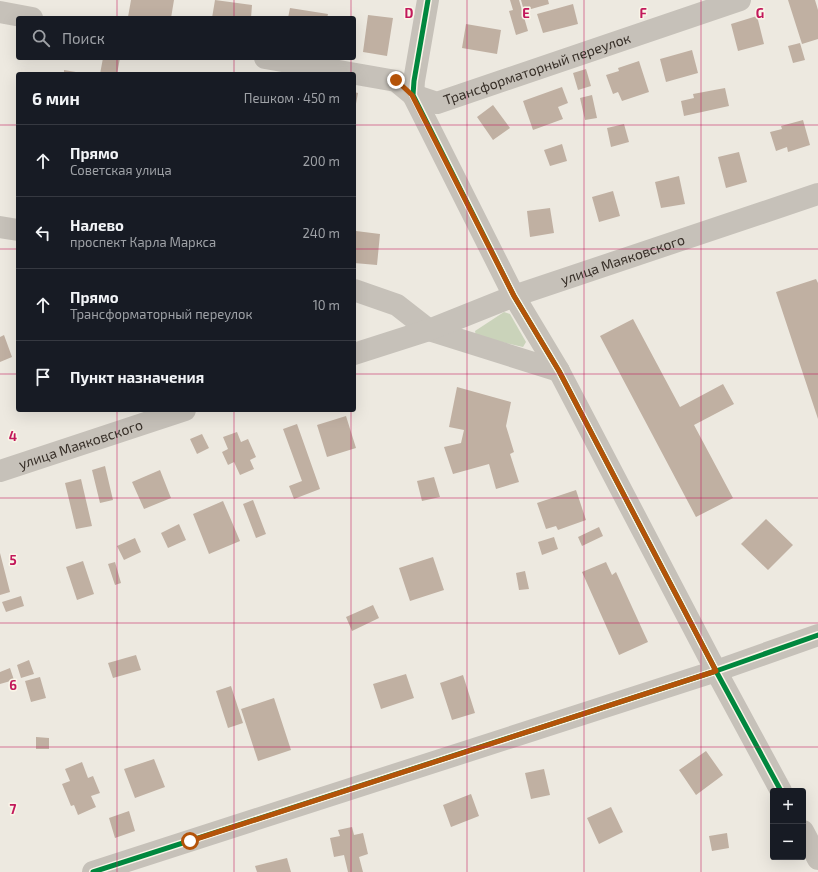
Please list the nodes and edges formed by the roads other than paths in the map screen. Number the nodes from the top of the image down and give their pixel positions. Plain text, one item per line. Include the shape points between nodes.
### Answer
1 (428, 0) edge
2 (740, 0) edge
3 (0, 12) edge
4 (21, 16) edge
5 (277, 60) edge
6 (348, 72) edge
7 (356, 73) edge
8 (412, 95) junction
9 (818, 194) edge
10 (0, 227) edge
11 (16, 230) edge
12 (356, 291) edge
13 (514, 296) junction
14 (429, 330) junction
15 (356, 353) edge
16 (559, 371) junction
17 (179, 412) edge
18 (0, 471) edge
19 (818, 635) edge
20 (716, 671) junction
21 (779, 788) edge
22 (806, 837) edge
23 (818, 859) edge
24 (93, 872) edge

1 - 8 street
2 - 8 street, Трансформаторный переулок via 437,103
3 - 4 street
5 - 6 street, Трансформаторный переулок
7 - 8 street, Трансформаторный переулок via 396,80
8 - 13 street
9 - 13 street, улица Маяковского
10 - 11 street
12 - 14 street via 397,305
13 - 14 street, улица Маяковского
13 - 16 street
14 - 15 street, улица Маяковского
14 - 16 street
16 - 20 street
17 - 18 street, улица Маяковского
19 - 20 street
20 - 21 street
20 - 24 street
22 - 23 street

